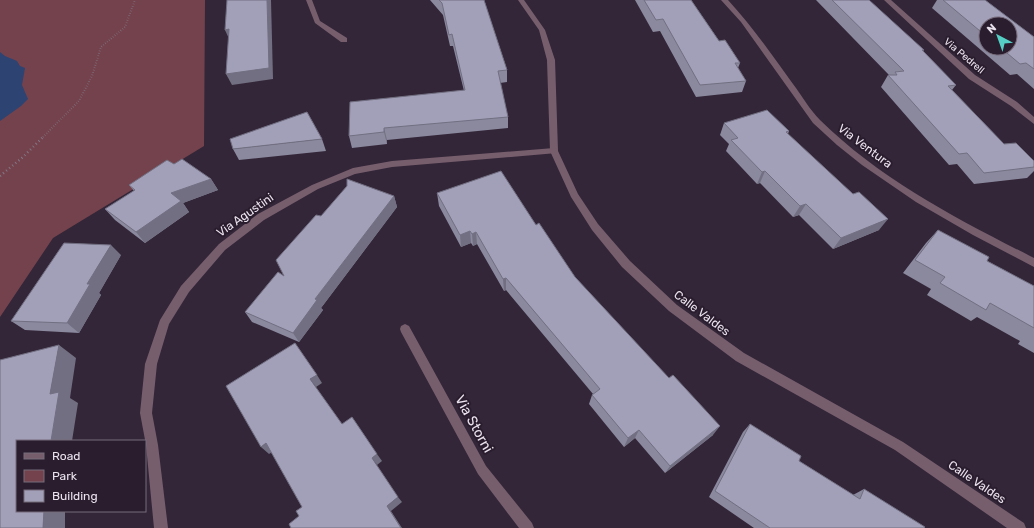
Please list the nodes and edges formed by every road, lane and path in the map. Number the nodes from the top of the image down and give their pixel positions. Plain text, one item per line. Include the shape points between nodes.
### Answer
1 (135, 0) edge
2 (309, 0) edge
3 (521, 0) edge
4 (724, 0) edge
5 (887, 0) edge
6 (344, 40) dead end
7 (1034, 121) edge
8 (554, 151) junction
9 (0, 176) edge
10 (1034, 262) edge
11 (405, 329) dead end
12 (161, 528) edge
13 (527, 528) edge
14 (1019, 528) edge

1 - 9 path via 125,27 101,47 92,76 79,101
2 - 6 street via 317,22
3 - 8 street, Calle Valdes via 542,30 551,60
4 - 10 street, Via Ventura via 816,121 830,135 857,157 924,201
5 - 7 street, Via Pedrell via 972,77 1014,104
8 - 12 street, Via Agustini via 392,164 353,171 315,187 261,217 222,247 185,289 164,323 151,364 146,413
8 - 14 street, Calle Valdes via 574,195 595,227 626,264 673,308 740,357 899,446
11 - 13 street, Via Storni via 482,470

